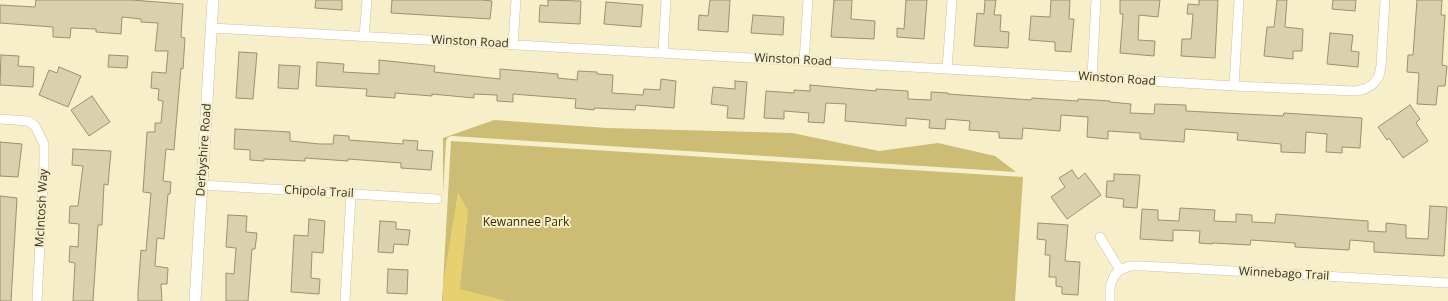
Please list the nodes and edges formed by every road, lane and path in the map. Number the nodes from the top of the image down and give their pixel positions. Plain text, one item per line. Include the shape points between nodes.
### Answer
1 (213, 0) edge
2 (366, 0) edge
3 (516, 0) edge
4 (666, 0) edge
5 (808, 0) edge
6 (952, 0) edge
7 (1096, 0) edge
8 (1239, 0) edge
9 (1386, 0) edge
10 (212, 28) junction
11 (364, 37) junction
12 (513, 44) junction
13 (663, 53) junction
14 (804, 61) junction
15 (947, 69) junction
16 (1092, 77) junction
17 (1234, 86) junction
18 (0, 119) edge
19 (202, 185) junction
20 (352, 194) junction
21 (437, 199) dead end
22 (1100, 237) dead end
23 (1120, 270) junction
24 (1448, 283) edge
25 (36, 301) edge
26 (194, 301) edge
27 (345, 301) edge
28 (1110, 301) edge

1 - 10 street, Derbyshire Road
2 - 11 street
3 - 12 street
4 - 13 street
5 - 14 street
6 - 15 street
7 - 16 street
8 - 17 street
9 - 17 street, Winston Road via 1382,66 1374,84 1356,91
10 - 11 street, Winston Road
10 - 19 street, Derbyshire Road
11 - 12 street, Winston Road
12 - 13 street, Winston Road
13 - 14 street, Winston Road
14 - 15 street, Winston Road
15 - 16 street, Winston Road
16 - 17 street, Winston Road
18 - 25 street, McIntosh Way via 28,121 35,126 44,144
19 - 20 street, Chipola Trail
19 - 26 street, Derbyshire Road
20 - 21 street, Chipola Trail
20 - 27 street
22 - 23 street
23 - 24 street, Winnebago Trail via 1130,266 1144,266
23 - 28 street via 1114,276 1110,288

